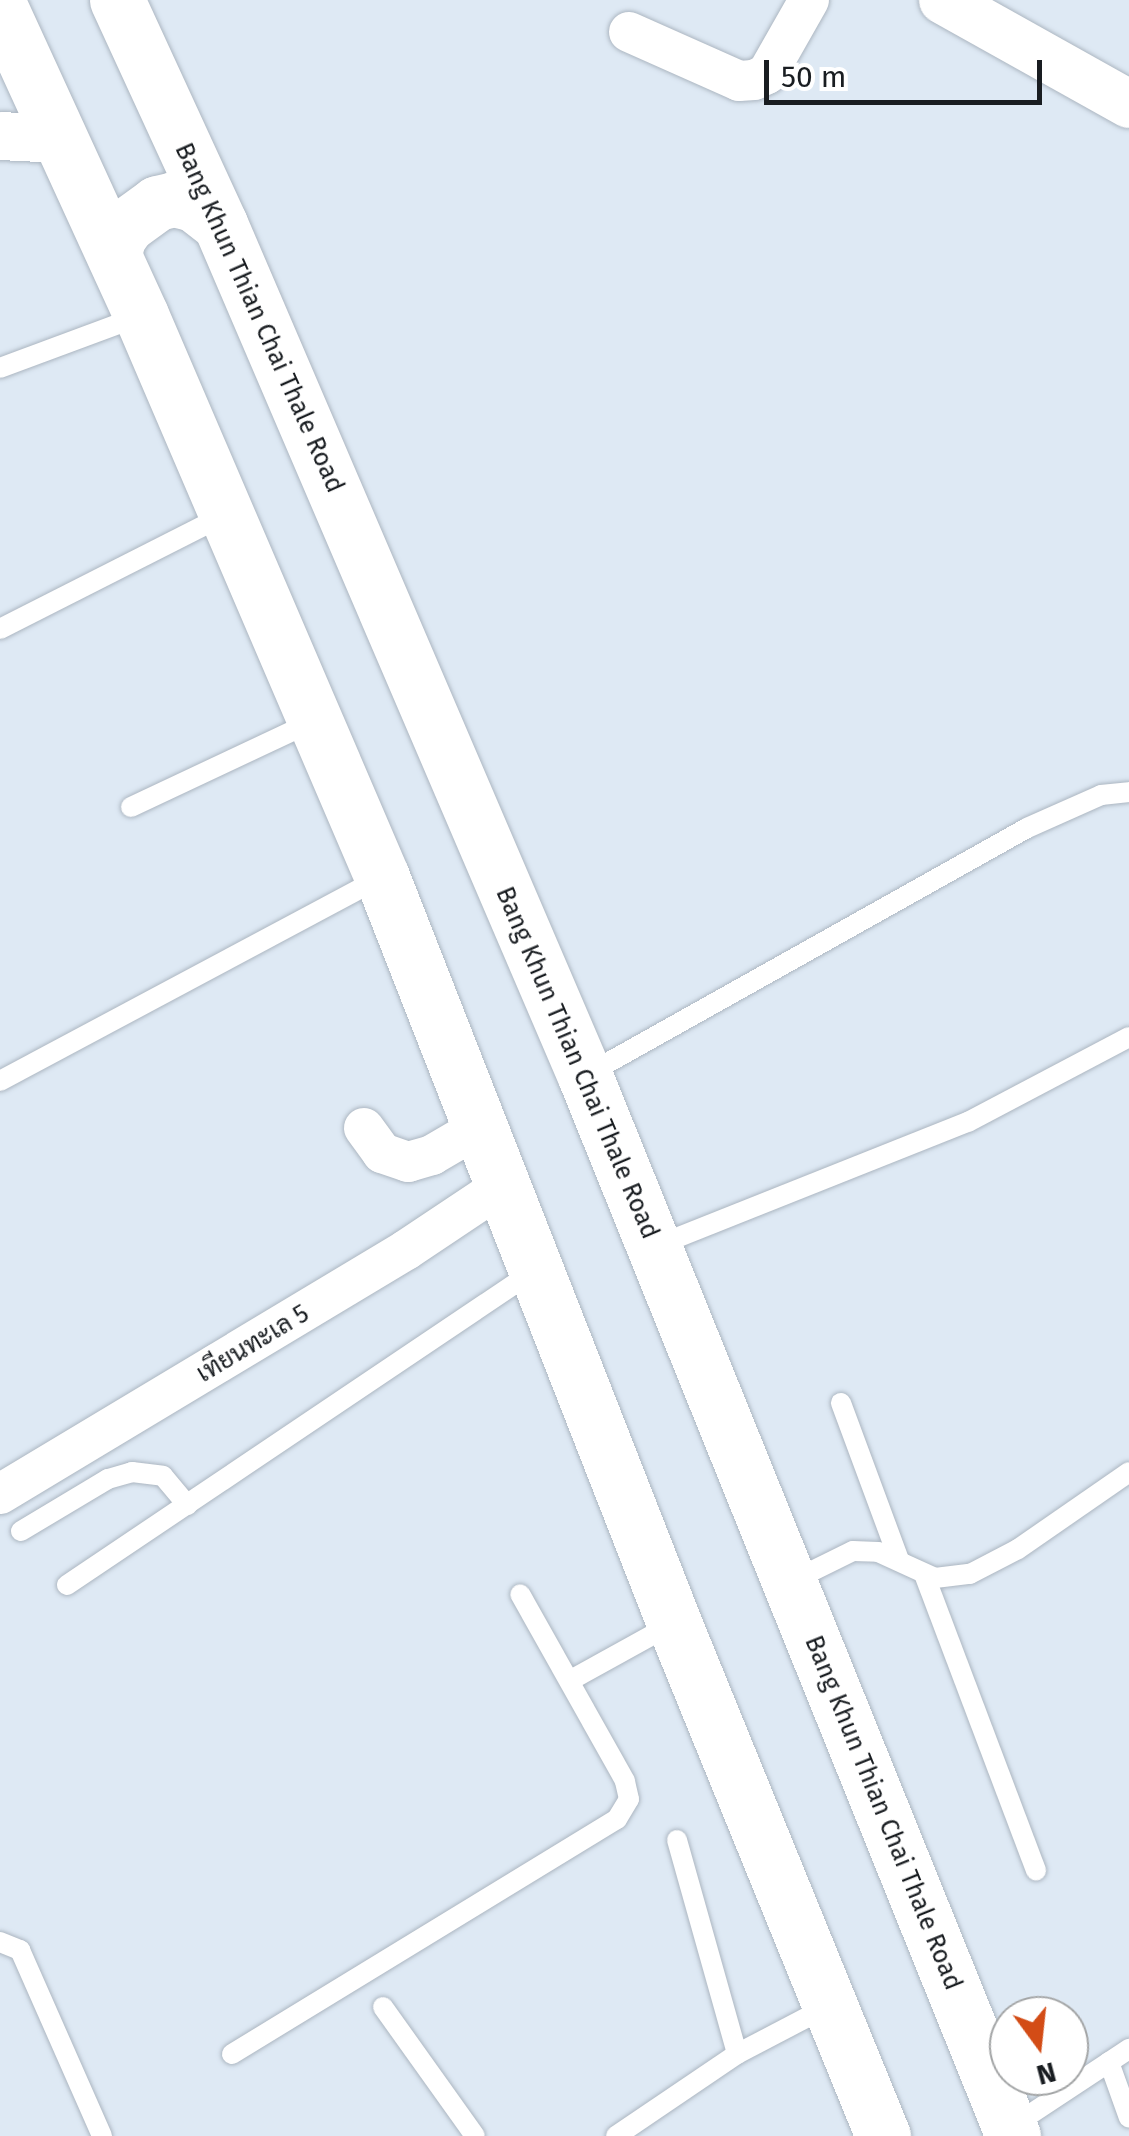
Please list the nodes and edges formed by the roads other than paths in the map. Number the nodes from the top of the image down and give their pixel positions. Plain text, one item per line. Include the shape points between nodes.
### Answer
1 (116, 0) edge
2 (809, 0) edge
3 (944, 0) edge
4 (0, 8) edge
5 (629, 32) dead end
6 (1129, 104) edge
7 (0, 136) edge
8 (62, 139) junction
9 (220, 224) junction
10 (114, 255) junction
11 (142, 315) junction
12 (0, 368) edge
13 (227, 514) junction
14 (0, 628) edge
15 (316, 720) junction
16 (1129, 792) edge
17 (131, 806) dead end
18 (382, 878) junction
19 (1129, 1037) edge
20 (585, 1076) junction
21 (0, 1081) edge
22 (480, 1127) junction
23 (364, 1128) dead end
24 (502, 1186) junction
25 (654, 1247) junction
26 (535, 1270) junction
27 (841, 1402) dead end
28 (1129, 1472) edge
29 (0, 1494) edge
30 (187, 1506) junction
31 (21, 1531) dead end
32 (899, 1560) junction
33 (924, 1574) junction
34 (790, 1582) junction
35 (68, 1585) dead end
36 (520, 1594) dead end
37 (674, 1623) junction
38 (570, 1680) junction
39 (677, 1840) dead end
40 (1036, 1871) dead end
41 (0, 1942) edge
42 (831, 2005) junction
43 (384, 2008) dead end
44 (1129, 2049) edge
45 (232, 2054) dead end
46 (737, 2054) junction
47 (1109, 2062) junction
48 (1129, 2118) edge
49 (1011, 2132) edge
50 (876, 2133) edge
51 (102, 2136) edge
52 (475, 2136) edge
53 (616, 2136) edge

1 - 9 main road, Bang Khun Thian Chai Thale Road
2 - 5 street via 767,74 754,80 739,80
3 - 6 street
4 - 8 main road
7 - 8 street
8 - 10 main road
9 - 10 main road via 194,204 157,203 127,225
9 - 20 main road, Bang Khun Thian Chai Thale Road
10 - 11 main road
11 - 12 lane
11 - 13 main road
13 - 14 lane
13 - 15 main road
15 - 17 lane
15 - 18 main road
16 - 20 lane via 1101,795 1027,828
18 - 21 lane
18 - 22 main road
19 - 25 lane via 953,1129
20 - 25 main road, Bang Khun Thian Chai Thale Road
22 - 23 street via 408,1162 382,1154
22 - 24 main road
24 - 26 main road
24 - 29 street, เทียนทะเล 5
25 - 34 main road, Bang Khun Thian Chai Thale Road
26 - 30 lane
26 - 37 main road
27 - 32 lane
28 - 33 lane via 970,1574
30 - 31 lane via 163,1476 132,1472 108,1479
30 - 35 lane
32 - 33 lane
32 - 34 lane via 853,1551
33 - 40 lane
34 - 49 main road, Bang Khun Thian Chai Thale Road
36 - 38 lane
37 - 38 lane
37 - 42 main road
38 - 45 lane via 625,1781 628,1798 617,1819
39 - 46 lane
41 - 51 lane via 20,1950
42 - 46 lane
42 - 50 main road
43 - 52 lane
44 - 47 lane
46 - 53 lane
47 - 48 lane
47 - 49 lane

